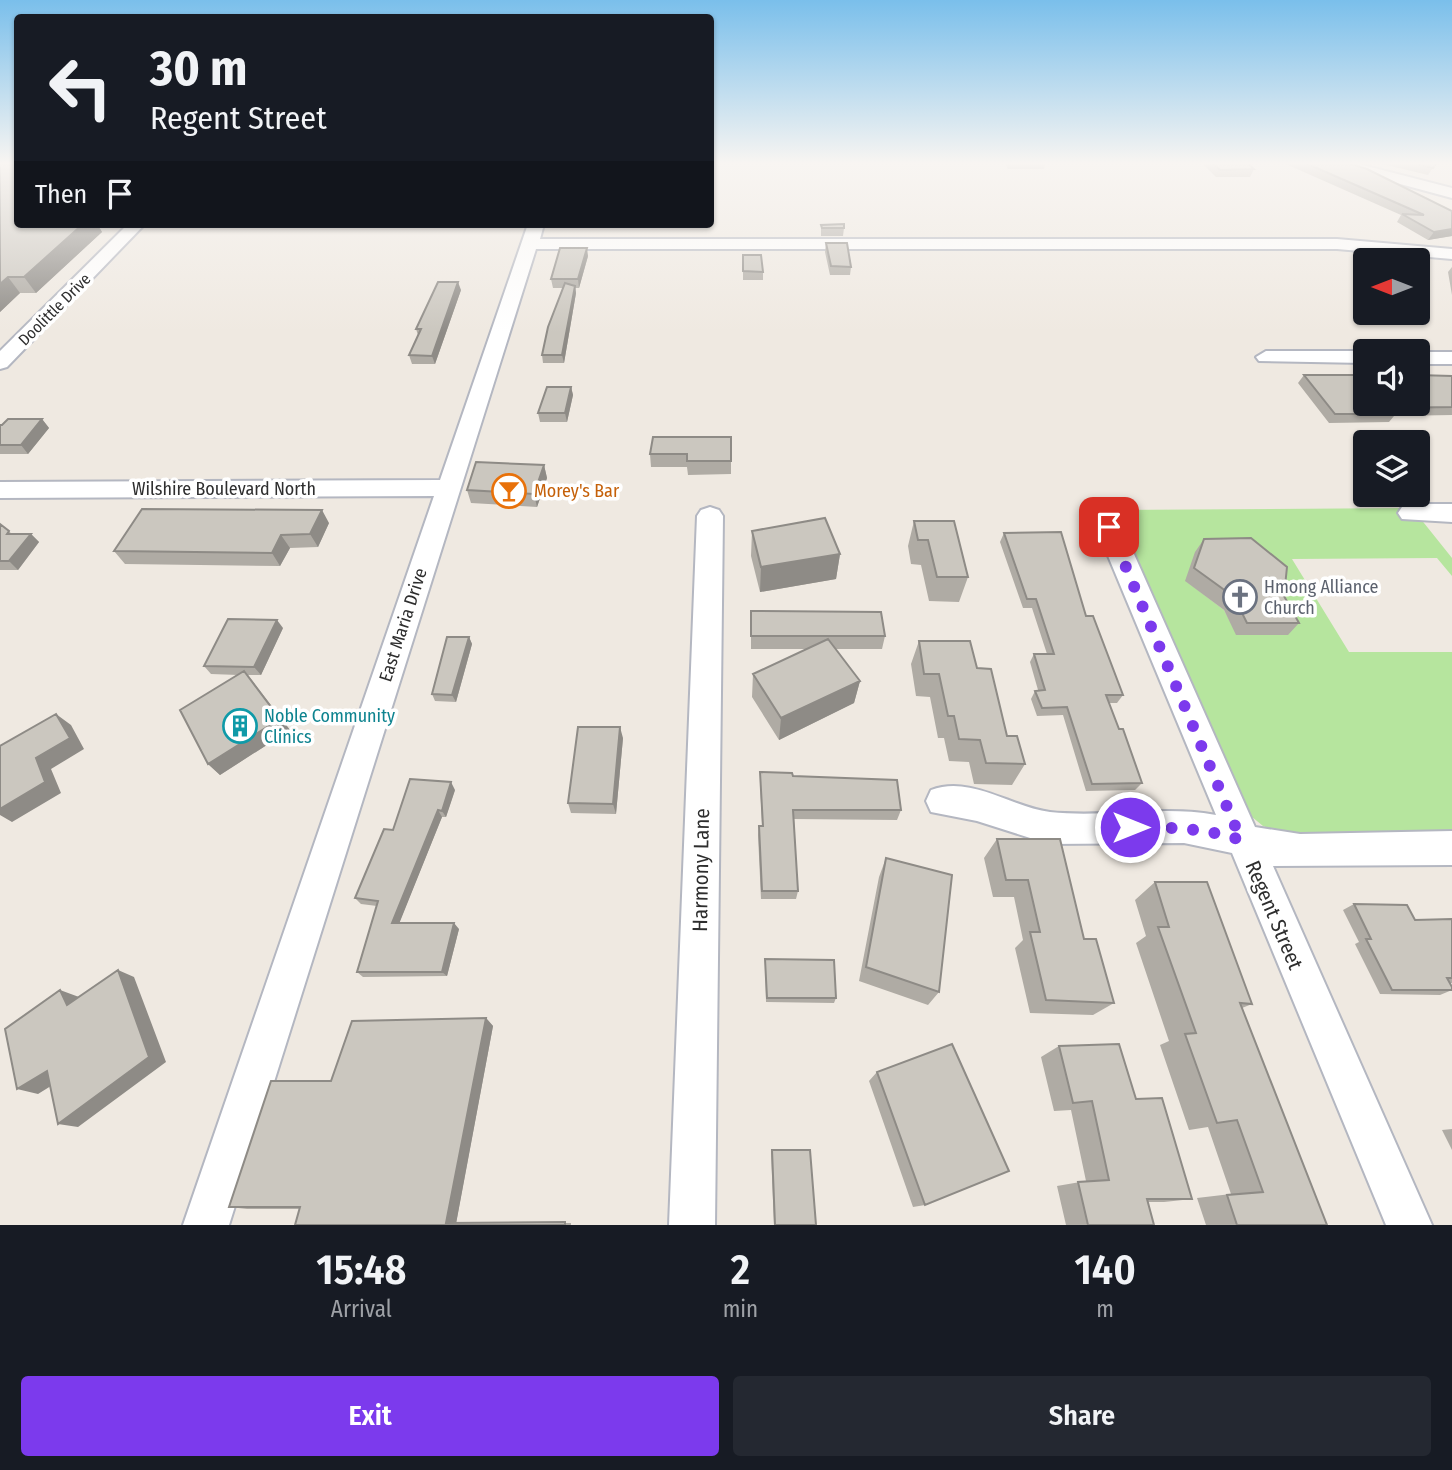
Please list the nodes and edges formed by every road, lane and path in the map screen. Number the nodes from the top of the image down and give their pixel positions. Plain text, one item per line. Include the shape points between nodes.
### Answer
1 (133, 228) edge
2 (533, 234) edge
3 (1452, 254) edge
4 (1266, 357) dead end
5 (1353, 357) edge
6 (1430, 358) edge
7 (1452, 358) edge
8 (0, 363) edge
9 (448, 488) junction
10 (0, 490) edge
11 (1412, 513) dead end
12 (1452, 513) edge
13 (710, 516) dead end
14 (1109, 527) dead end
15 (943, 801) dead end
16 (1241, 840) junction
17 (1452, 848) edge
18 (206, 1225) edge
19 (692, 1225) edge
20 (1409, 1225) edge

1 - 8 street, Doolittle Drive
2 - 3 street via 1337,244
2 - 9 street, East Maria Drive
4 - 5 street
6 - 7 street
9 - 10 street, Wilshire Boulevard North
9 - 18 street, East Maria Drive
11 - 12 street
13 - 19 street, Harmony Lane
14 - 16 street, Regent Street
15 - 16 street via 977,805 1049,828 1184,827
16 - 17 street via 1300,851
16 - 20 street, Regent Street

